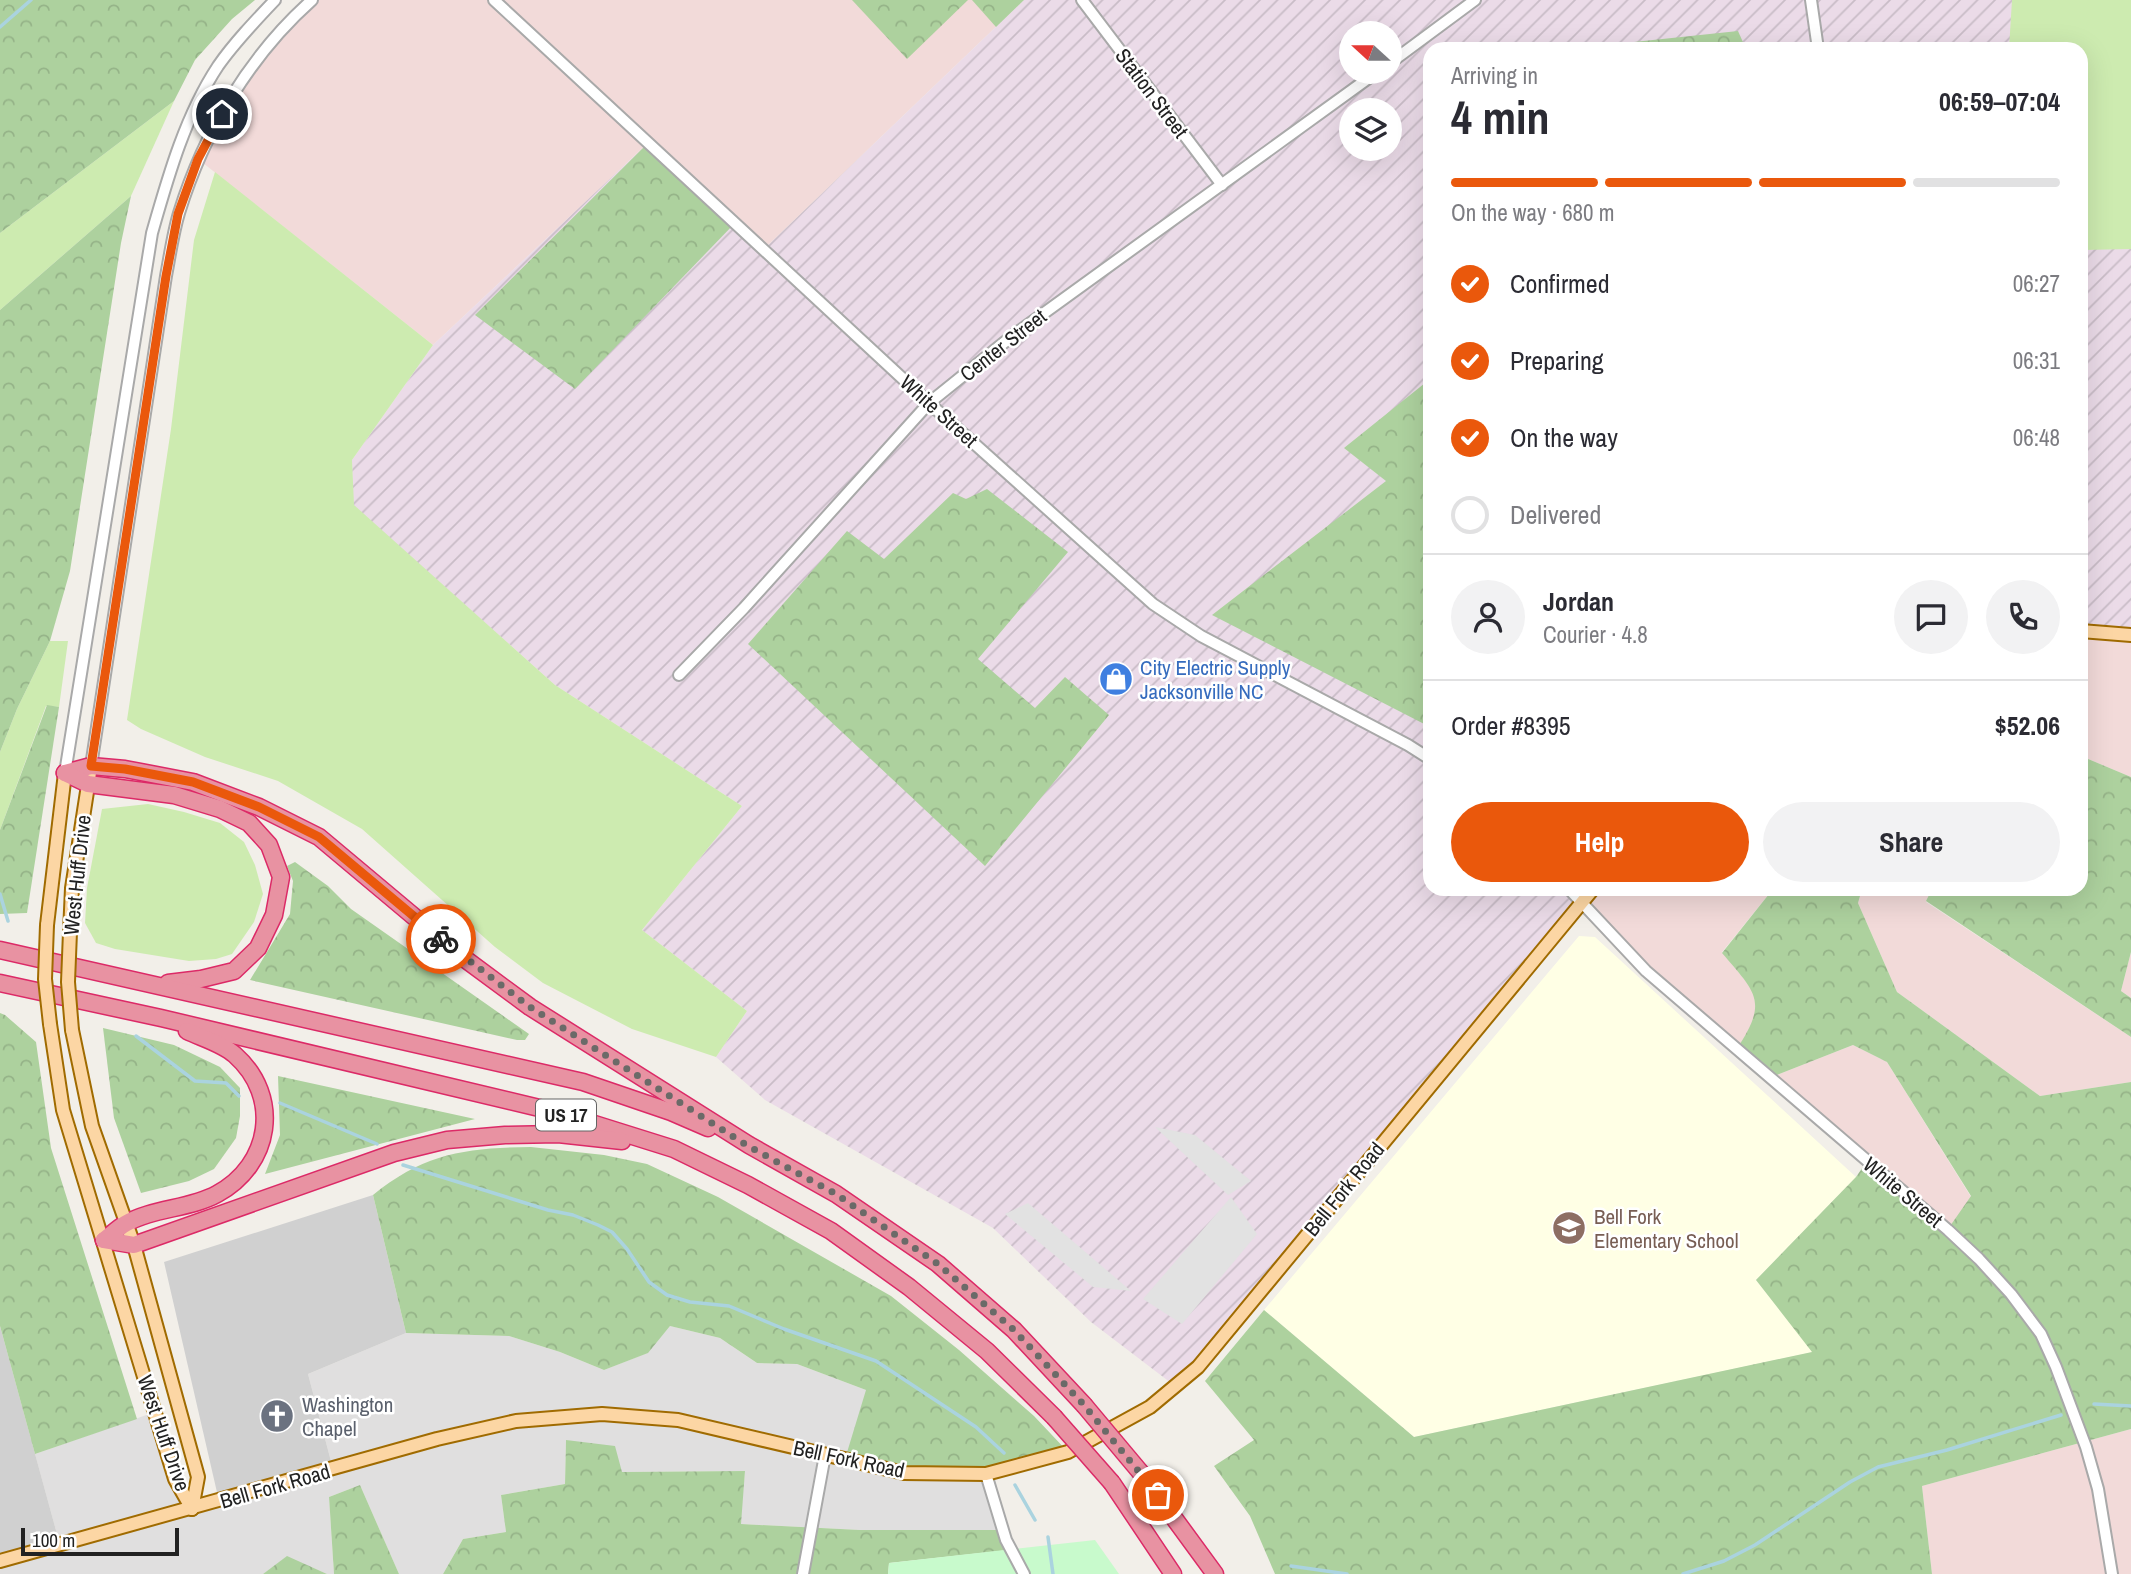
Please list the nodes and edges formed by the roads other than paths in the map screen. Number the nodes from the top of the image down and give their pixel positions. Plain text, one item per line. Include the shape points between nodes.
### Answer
1 (275, 0) edge
2 (312, 0) edge
3 (494, 0) edge
4 (1082, 0) edge
5 (1475, 0) edge
6 (1811, 0) edge
7 (1817, 42) edge
8 (1402, 54) edge
9 (1361, 84) edge
10 (1222, 185) junction
11 (929, 403) junction
12 (2088, 632) edge
13 (2131, 635) edge
14 (679, 675) dead end
15 (1423, 755) edge
16 (91, 766) junction
17 (65, 773) junction
18 (88, 784) junction
19 (1576, 896) edge
20 (1588, 896) edge
21 (1582, 902) junction
22 (0, 950) edge
23 (0, 983) edge
24 (153, 984) junction
25 (161, 1018) junction
26 (748, 1146) junction
27 (674, 1149) junction
28 (127, 1223) junction
29 (104, 1240) junction
30 (134, 1245) junction
31 (824, 1455) junction
32 (986, 1474) junction
33 (192, 1509) junction
34 (0, 1562) edge
35 (803, 1574) edge
36 (1024, 1574) edge
37 (1173, 1574) edge
38 (1214, 1574) edge
39 (2112, 1574) edge

1 - 17 street, West Huff Drive via 218,66 169,175 152,233
2 - 16 street, West Huff Drive via 253,63 198,159 178,214
3 - 11 street, White Street
4 - 10 street, Station Street
5 - 8 street
6 - 7 street
9 - 10 street, Center Street
10 - 11 street, Center Street via 1011,337
11 - 14 street, Center Street
11 - 15 street, White Street via 1153,604 1201,636
12 - 13 main road
16 - 17 highway
16 - 18 main road, West Huff Drive
16 - 26 highway via 193,782 319,837 461,956 530,1007
17 - 18 highway
17 - 29 main road, West Huff Drive, bridge via 45,979 63,1110
18 - 24 highway via 174,795 220,808 249,823 269,845 281,877 274,915 258,948 233,971
18 - 28 main road, West Huff Drive, bridge via 72,888 68,982 72,1030 92,1126
19 - 21 street, White Street
20 - 21 main road, Bell Fork Road
21 - 32 main road, Bell Fork Road via 1198,1367 1150,1407 1068,1452
21 - 39 street, White Street via 1646,971 1948,1230 2011,1294 2056,1367 2086,1447
22 - 24 highway, US 17
23 - 25 highway, US 17
24 - 26 highway, US 17 via 583,1082
25 - 27 highway, US 17 via 556,1112
25 - 28 highway via 233,1053 259,1087 265,1124 254,1158 239,1180 215,1195
26 - 38 highway, US 17, bridge via 836,1194 938,1264 1014,1330 1141,1473
27 - 30 highway via 558,1134 447,1140 394,1153
27 - 37 highway, US 17, bridge via 842,1239 987,1351 1054,1416 1112,1483
28 - 29 highway
28 - 30 main road, West Huff Drive
29 - 30 highway
29 - 33 main road, West Huff Drive via 175,1479
30 - 33 main road, West Huff Drive via 198,1476
31 - 32 main road, Bell Fork Road via 904,1473
31 - 33 main road, Bell Fork Road via 678,1420 602,1414 516,1420
31 - 35 street
32 - 36 street via 1006,1540
33 - 34 main road, Bell Fork Road

